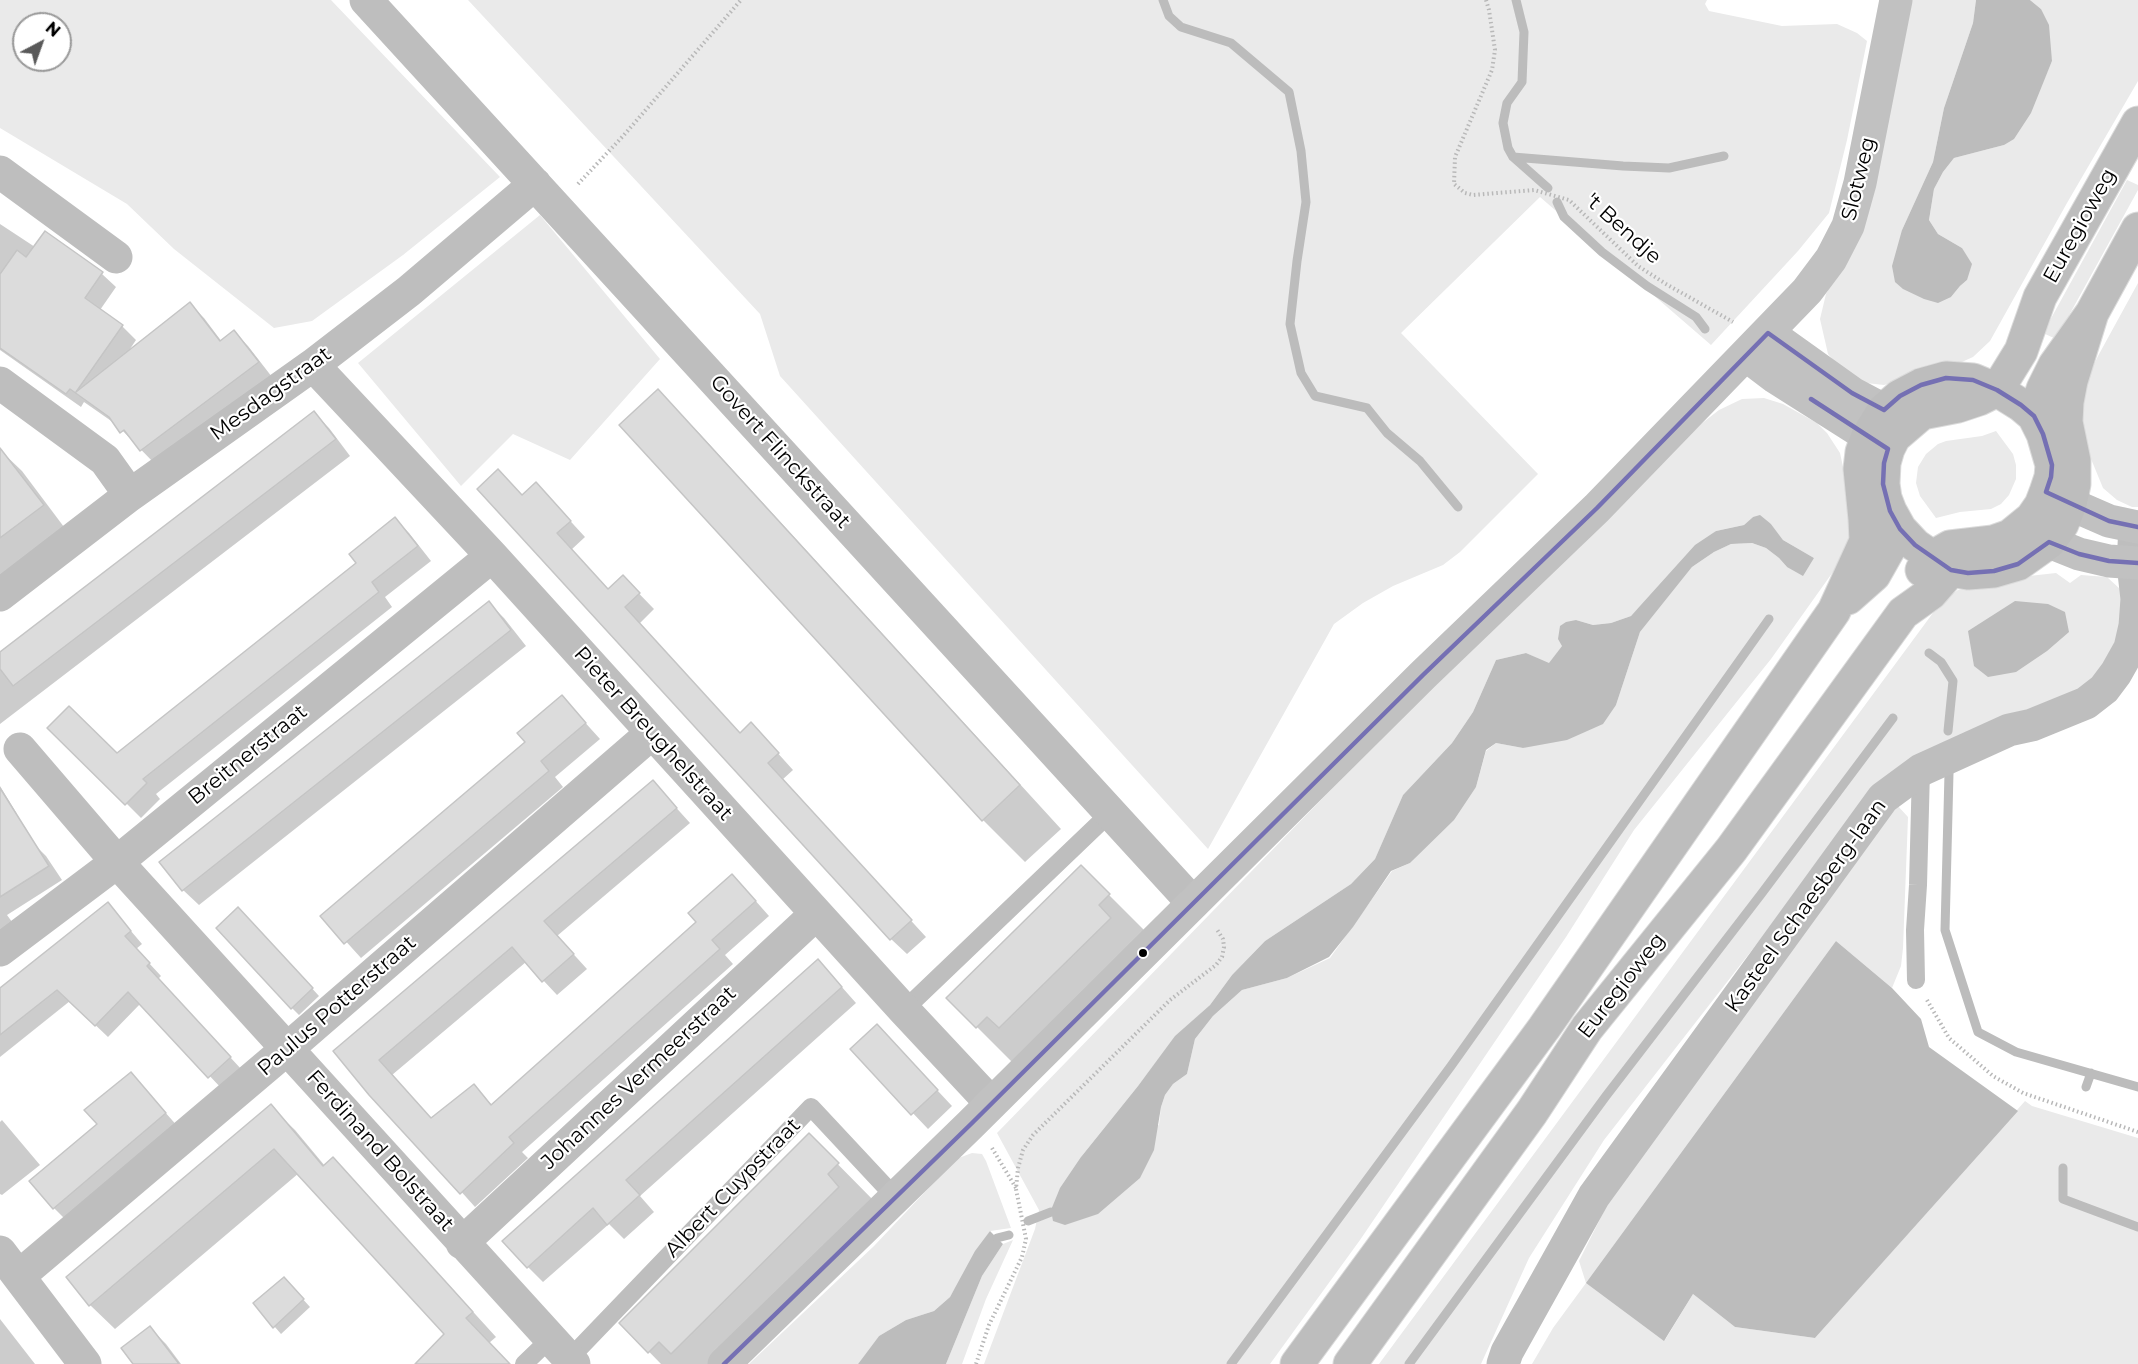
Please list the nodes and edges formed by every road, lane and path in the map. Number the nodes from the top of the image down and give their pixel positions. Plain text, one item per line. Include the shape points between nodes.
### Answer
1 (366, 0) edge
2 (741, 0) edge
3 (1486, 0) edge
4 (1896, 0) edge
5 (2138, 123) edge
6 (0, 172) edge
7 (545, 195) junction
8 (2138, 229) edge
9 (116, 257) dead end
10 (2092, 313) junction
11 (1752, 338) junction
12 (313, 365) junction
13 (1985, 385) junction
14 (2, 389) edge
15 (2034, 416) junction
16 (1880, 432) junction
17 (130, 495) junction
18 (2058, 498) junction
19 (2137, 527) edge
20 (1900, 529) junction
21 (2049, 542) junction
22 (492, 556) junction
23 (1941, 564) junction
24 (2135, 564) edge
25 (0, 595) edge
26 (1834, 611) junction
27 (652, 733) junction
28 (20, 749) dead end
29 (1921, 770) junction
30 (1110, 813) junction
31 (117, 862) junction
32 (1193, 903) junction
33 (816, 914) junction
34 (0, 950) edge
35 (1916, 980) joint
36 (904, 1010) junction
37 (287, 1049) junction
38 (981, 1113) junction
39 (2138, 1132) edge
40 (1016, 1188) junction
41 (895, 1197) junction
42 (462, 1243) junction
43 (9, 1264) edge
44 (564, 1354) edge
45 (85, 1364) edge
46 (524, 1364) edge
47 (724, 1364) edge
48 (976, 1364) edge
49 (1297, 1364) edge
50 (1350, 1364) edge
51 (1503, 1364) edge

1 - 7 street, Govert Flinckstraat
2 - 7 path via 624,135
3 - 11 path, 't Bendje via 1495,50 1492,70 1455,157 1454,184 1473,195 1534,190 1569,200 1638,266
4 - 11 street, Slotweg via 1848,226 1821,274
5 - 13 main road, Euregioweg via 2040,297 2005,337
6 - 9 street
7 - 12 street, Mesdagstraat
7 - 30 street, Govert Flinckstraat
8 - 10 main road
10 - 15 main road via 2055,365
10 - 18 main road via 2067,402 2074,484
11 - 16 street via 1775,377
11 - 32 street, Slotweg via 1597,508
12 - 17 street, Mesdagstraat
12 - 22 street, Pieter Breughelstraat
13 - 15 main road
13 - 16 main road via 1946,378 1921,385 1900,396
14 - 17 street via 105,460
15 - 18 main road via 2043,434
16 - 20 main road via 1885,498
16 - 26 main road, Euregioweg via 1862,452 1866,541
17 - 25 street, Mesdagstraat
18 - 19 street via 2109,521
18 - 21 main road via 2062,524
18 - 23 main road via 2041,505 2010,536 1950,547
19 - 24 street, Kasteel Schaesberg-laan
20 - 23 main road
20 - 26 main road, Euregioweg via 1875,575
21 - 23 main road via 2018,564 1994,571 1968,573
21 - 24 street via 2079,554
22 - 27 street, Pieter Breughelstraat
22 - 31 street, Breitnerstraat
23 - 50 main road, Euregioweg via 1914,582 1904,613 1731,850 1587,1028 1533,1112
24 - 29 street, Kasteel Schaesberg-laan via 2137,598 2130,648 2104,689 2086,703 2009,730
26 - 49 main road, Euregioweg via 1545,1028
27 - 33 street, Pieter Breughelstraat
27 - 37 street, Paulus Potterstraat
28 - 31 street, Ferdinand Bolstraat
29 - 35 lane
29 - 51 street, Kasteel Schaesberg-laan via 1883,798 1594,1196
30 - 32 street, Govert Flinckstraat
30 - 36 lane
31 - 34 street, Breitnerstraat
31 - 37 street, Ferdinand Bolstraat
32 - 38 street
32 - 40 path via 1219,931 1224,947 1222,957 1170,1000 1033,1135 1023,1150
33 - 36 street, Pieter Breughelstraat
33 - 42 street, Johannes Vermeerstraat
35 - 39 path via 1949,1038 1993,1076 2024,1093
36 - 38 street, Pieter Breughelstraat
37 - 42 street, Ferdinand Bolstraat
37 - 43 street, Paulus Potterstraat
38 - 40 path via 992,1148
38 - 41 street
40 - 48 path via 1026,1239 1022,1257 989,1325
41 - 44 lane, Albert Cuypstraat via 811,1107
41 - 47 street
42 - 44 street, Ferdinand Bolstraat
43 - 45 street
44 - 46 lane, Albert Cuypstraat

